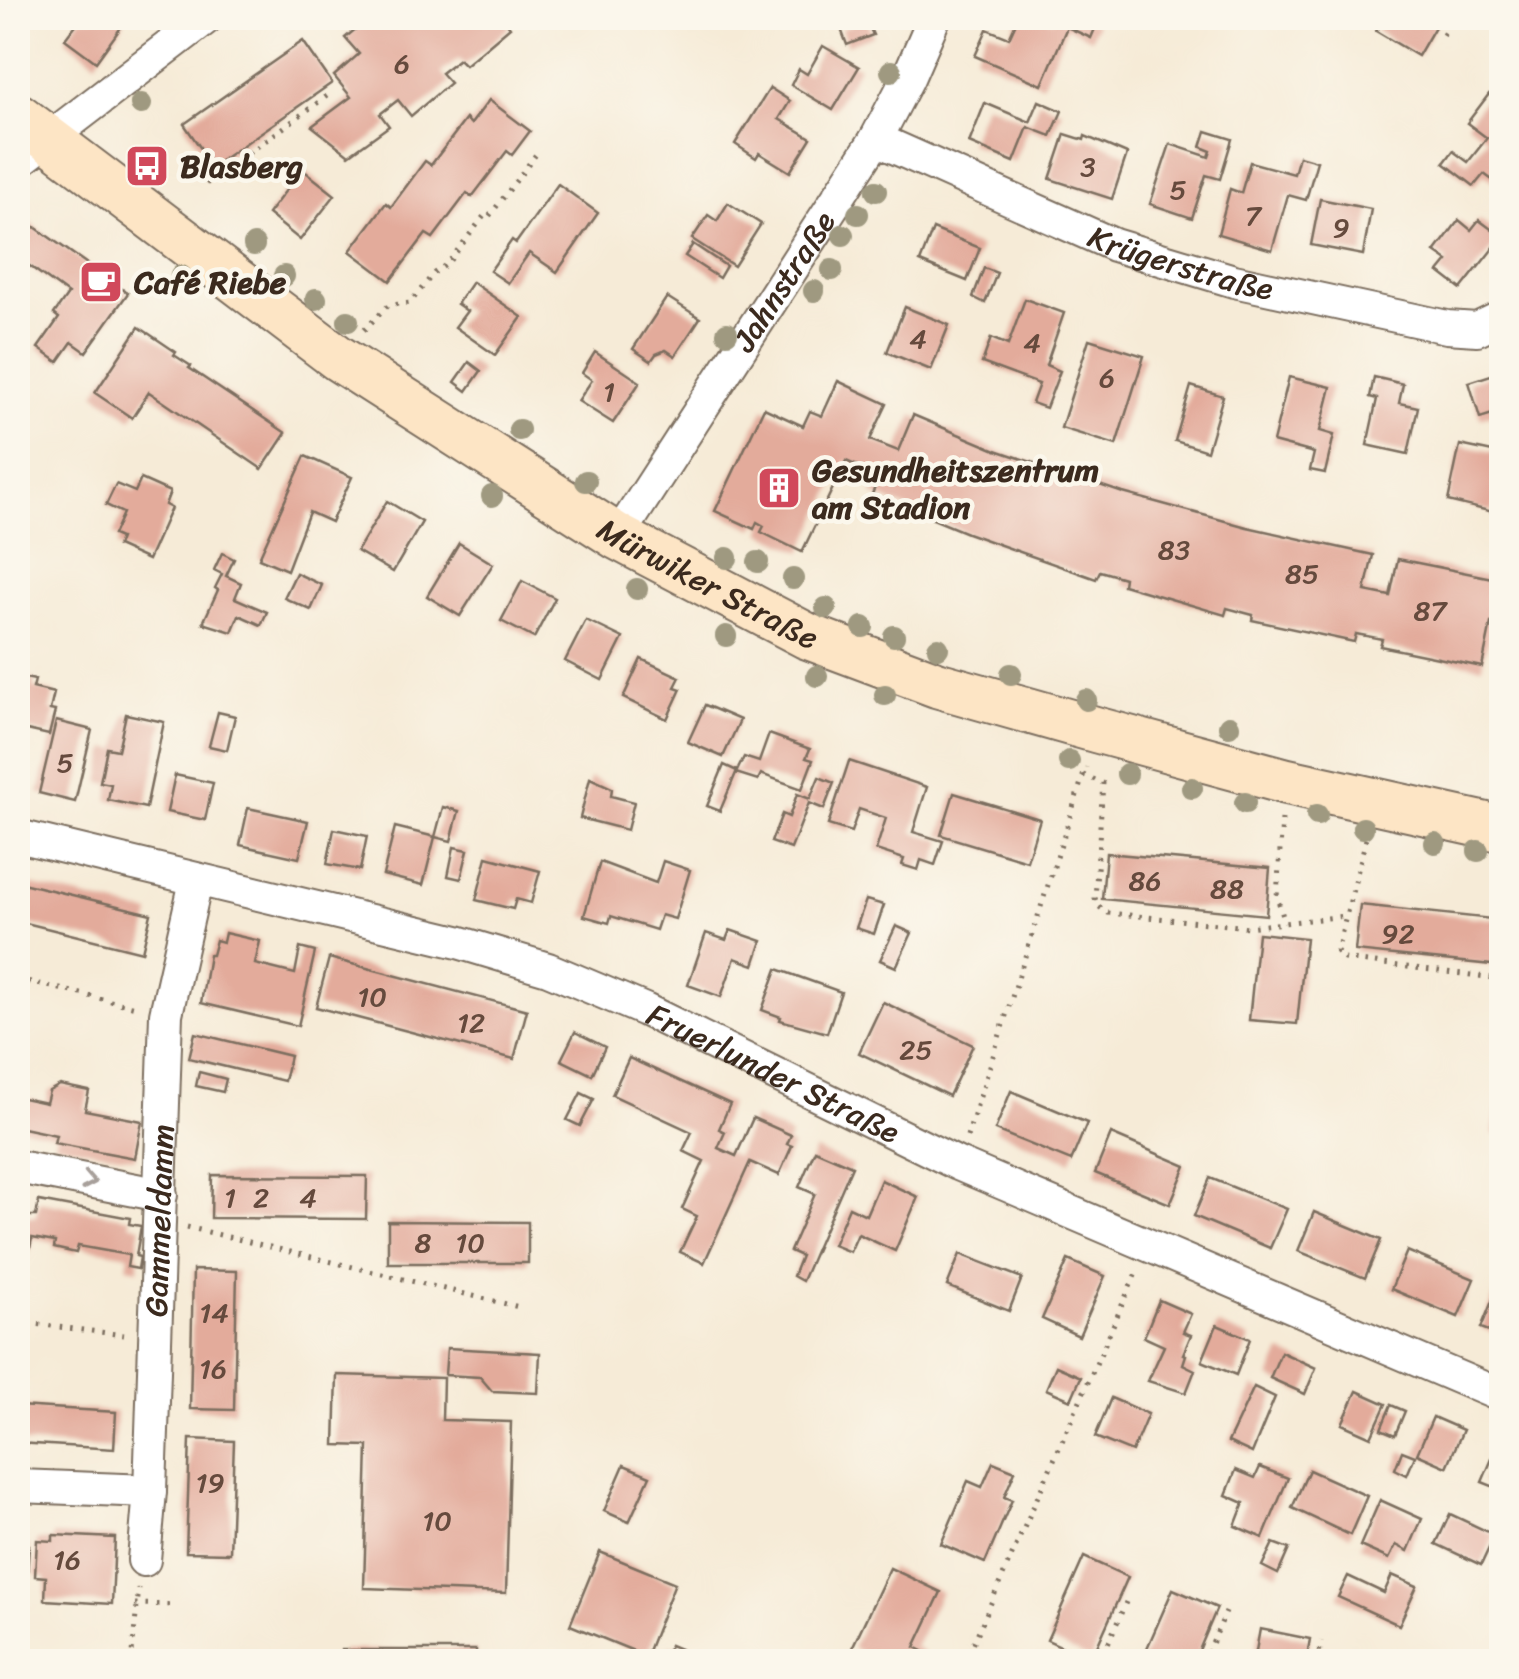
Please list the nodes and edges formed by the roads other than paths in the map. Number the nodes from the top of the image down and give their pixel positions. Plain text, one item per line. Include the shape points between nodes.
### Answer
1 (206, 18) edge
2 (934, 18) edge
3 (27, 139) edge
4 (876, 139) junction
5 (1502, 317) edge
6 (618, 537) junction
7 (1502, 829) edge
8 (18, 836) edge
9 (196, 881) junction
10 (18, 1168) edge
11 (160, 1208) junction
12 (1502, 1396) edge
13 (18, 1486) edge
14 (150, 1491) junction
15 (144, 1560) road end

1 - 3 street
2 - 4 street, Jahnstraße
3 - 6 main road, Mürwiker Straße via 338,358
4 - 5 street, Krügerstraße via 1114,244 1234,281 1447,326 1477,329
4 - 6 street, Jahnstraße
6 - 7 main road, Mürwiker Straße via 806,636 938,685 1286,781
8 - 9 street, Fruerlunder Straße
9 - 11 street, Gammeldamm via 166,1014
9 - 12 street, Fruerlunder Straße via 548,969 958,1164
10 -> 11 street
11 - 14 street, Gammeldamm
13 - 14 street
14 - 15 street, Gammeldamm

